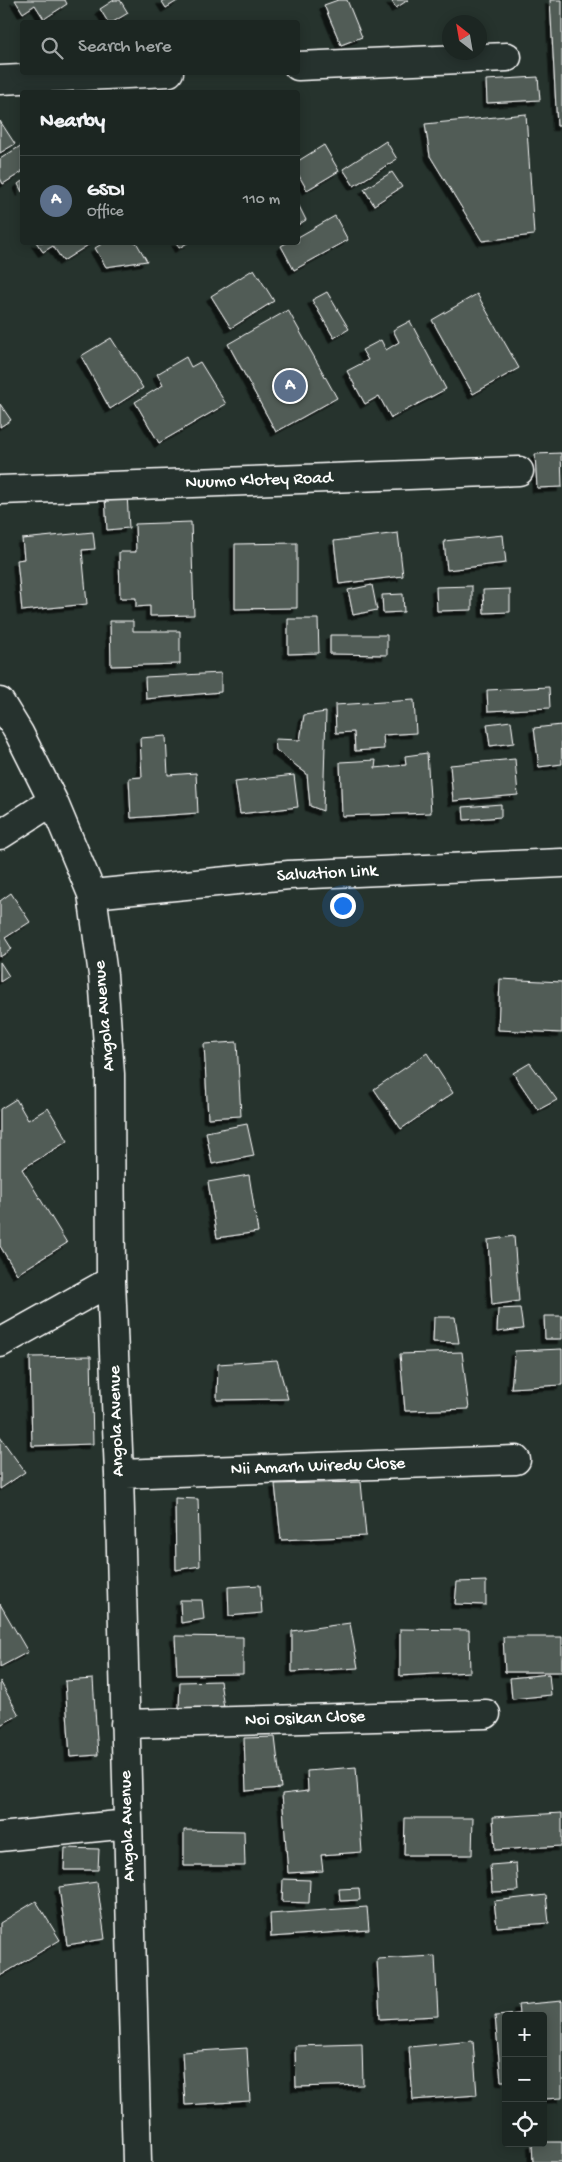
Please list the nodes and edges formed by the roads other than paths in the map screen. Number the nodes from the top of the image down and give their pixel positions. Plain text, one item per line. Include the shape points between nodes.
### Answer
1 (507, 57) dead end
2 (300, 66) edge
3 (106, 75) edge
4 (0, 80) edge
5 (519, 471) dead end
6 (0, 490) edge
7 (0, 702) edge
8 (53, 801) junction
9 (0, 835) edge
10 (562, 863) edge
11 (92, 894) junction
12 (111, 1281) junction
13 (0, 1343) edge
14 (516, 1460) dead end
15 (119, 1474) junction
16 (486, 1714) dead end
17 (125, 1724) junction
18 (128, 1824) junction
19 (0, 1837) edge
20 (137, 2162) edge

1 - 2 street
3 - 4 street
5 - 6 street, Nuumo Klotey Road
7 - 8 street, Angola Avenue
8 - 9 street
8 - 11 street, Angola Avenue
10 - 11 street, Salvation Link via 289,875
11 - 12 street, Angola Avenue via 103,975 110,1074
12 - 13 street
12 - 15 street, Angola Avenue
14 - 15 street, Nii Amarh Wiredu Close
15 - 17 street, Angola Avenue
16 - 17 street, Noi Osikan Close
17 - 18 street, Angola Avenue
18 - 19 street
18 - 20 street, Angola Avenue

